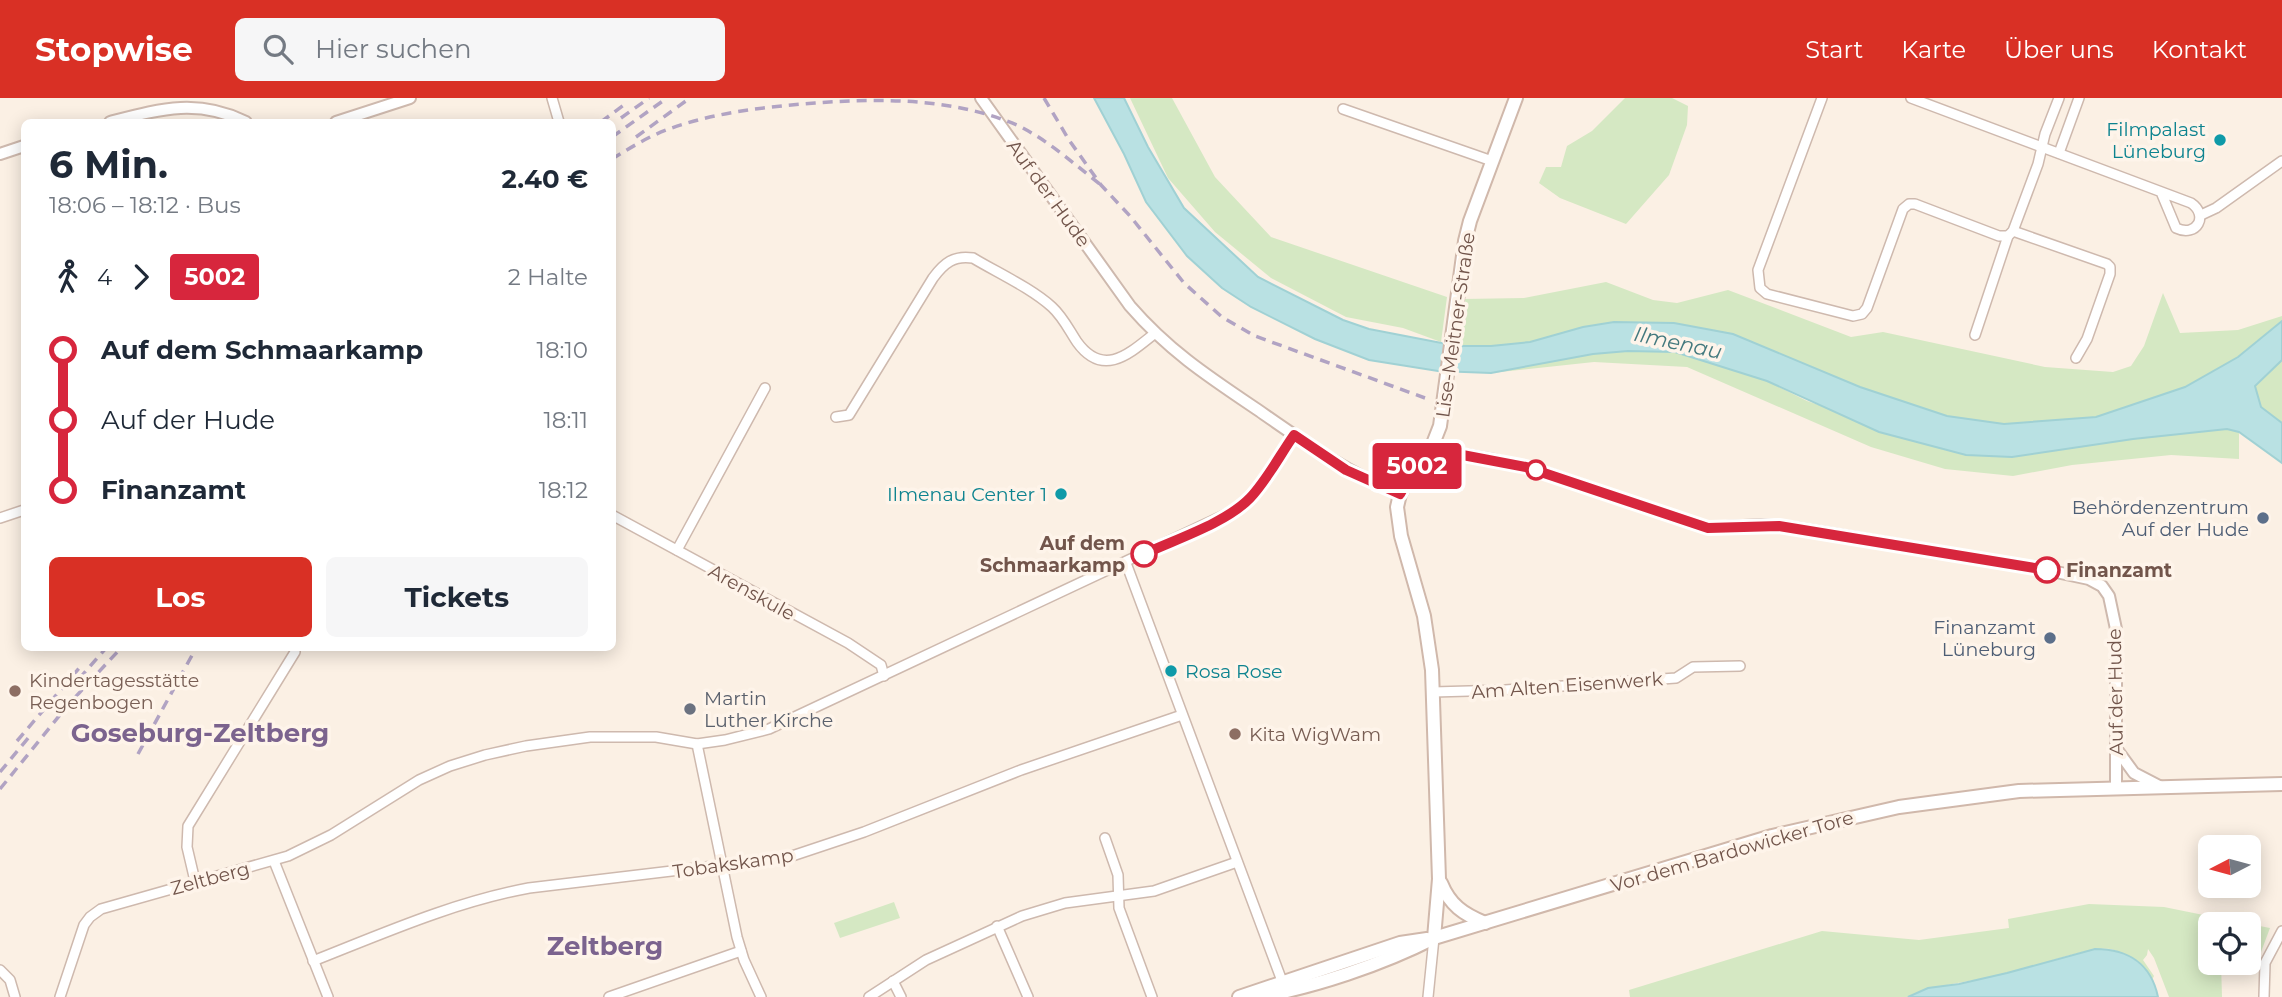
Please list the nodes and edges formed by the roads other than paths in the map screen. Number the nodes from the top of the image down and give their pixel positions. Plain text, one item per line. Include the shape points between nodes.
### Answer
1 (410, 98) edge
2 (552, 98) edge
3 (981, 98) edge
4 (1516, 98) edge
5 (1822, 98) edge
6 (1911, 98) edge
7 (2059, 98) edge
8 (2079, 98) edge
9 (1343, 109) dead end
10 (123, 119) edge
11 (238, 119) edge
12 (360, 119) edge
13 (558, 119) edge
14 (2043, 146) junction
15 (21, 147) edge
16 (2059, 153) junction
17 (0, 154) edge
18 (1492, 161) junction
19 (2282, 161) edge
20 (2161, 192) junction
21 (2201, 215) junction
22 (2011, 234) junction
23 (1154, 334) junction
24 (1975, 335) dead end
25 (2076, 358) dead end
26 (765, 388) dead end
27 (836, 417) dead end
28 (1294, 435) junction
29 (1431, 449) junction
30 (1400, 494) junction
31 (21, 511) edge
32 (616, 517) edge
33 (0, 518) edge
34 (677, 551) junction
35 (1126, 563) junction
36 (295, 652) dead end
37 (1740, 666) dead end
38 (884, 676) junction
39 (1433, 692) junction
40 (1182, 715) junction
41 (697, 744) junction
42 (2116, 749) junction
43 (2281, 785) edge
44 (2161, 787) junction
45 (2116, 788) junction
46 (1105, 838) dead end
47 (274, 861) junction
48 (1237, 862) junction
49 (722, 866) junction
50 (1439, 879) junction
51 (195, 881) junction
52 (1119, 896) junction
53 (1485, 923) junction
54 (997, 926) junction
55 (2282, 930) edge
56 (1434, 938) junction
57 (741, 951) junction
58 (313, 961) junction
59 (0, 970) edge
60 (893, 981) junction
61 (1282, 981) junction
62 (15, 997) edge
63 (60, 997) edge
64 (328, 997) edge
65 (609, 997) edge
66 (761, 997) edge
67 (869, 997) edge
68 (901, 997) edge
69 (1028, 997) edge
70 (1153, 997) edge
71 (1239, 997) edge
72 (1256, 997) edge
73 (1428, 997) edge
74 (2264, 997) edge

1 - 12 street
2 - 13 street
3 - 23 street, Auf der Hude
4 - 18 main road, Lise-Meitner-Straße
5 - 22 street via 1758,270 1760,288 1767,295 1853,316 1862,314 1903,209 1909,204 1999,236
6 - 14 street
7 - 14 street
8 - 16 street
9 - 18 street
10 - 11 street via 181,106 211,109
14 - 16 street
14 - 22 street
15 - 17 street
16 - 20 street
18 - 29 main road, Lise-Meitner-Straße via 1470,221 1440,426
19 - 21 street
20 - 21 street via 2191,202
20 - 21 street via 2176,228 2195,229
22 - 24 street
22 - 25 street via 2110,267 2088,337
23 - 27 street via 1121,358 1098,360 1082,349 1048,304 963,256 939,271 849,415
23 - 28 street, Auf der Hude
26 - 34 street
28 - 30 street, Auf der Hude via 1346,470
28 - 35 street via 1242,505
29 - 30 main road
29 - 42 street, Auf der Hude via 1526,467 1708,528 1788,527 2089,579 2109,596 2116,629
30 - 39 main road via 1398,522 1424,616
31 - 33 street
32 - 34 street, Arenskule
34 - 38 street, Arenskule via 848,643 881,665
35 - 38 street
35 - 40 street
36 - 51 street via 188,826 187,848
37 - 39 street, Am Alten Eisenwerk via 1693,667 1676,678
38 - 41 street via 769,729
39 - 50 main road
40 - 48 street
40 - 49 street, Tobakskamp via 1021,770 837,842 779,860
41 - 47 street via 656,737 599,736 489,754 426,776 331,835
41 - 49 street
42 - 44 street via 2134,773
42 - 45 street, Auf der Hude
43 - 44 main road, Vor dem Bardowicker Tore
44 - 45 main road, Vor dem Bardowicker Tore
45 - 53 main road, Vor dem Bardowicker Tore via 2019,790 1865,814 1772,836
46 - 52 street via 1118,874
47 - 51 street, Zeltberg
47 - 58 street, Zeltberg
48 - 52 street via 1174,886
48 - 61 street
49 - 57 street
49 - 58 street, Tobakskamp via 497,894
50 - 53 main road via 1457,909
50 - 56 main road
51 - 63 street, Zeltberg via 95,912 84,925
52 - 54 street via 1065,903
52 - 70 street via 1119,908
53 - 56 main road, Vor dem Bardowicker Tore
54 - 60 street
54 - 69 street
55 - 74 street via 2265,963
56 - 61 main road, Vor dem Bardowicker Tore via 1400,943
56 - 72 main road, Vor dem Bardowicker Tore via 1359,968
56 - 73 street
57 - 65 street
57 - 66 street
58 - 64 street, Zeltberg
59 - 62 street via 10,980
60 - 67 street
60 - 68 street
61 - 71 main road, Vor dem Bardowicker Tore

